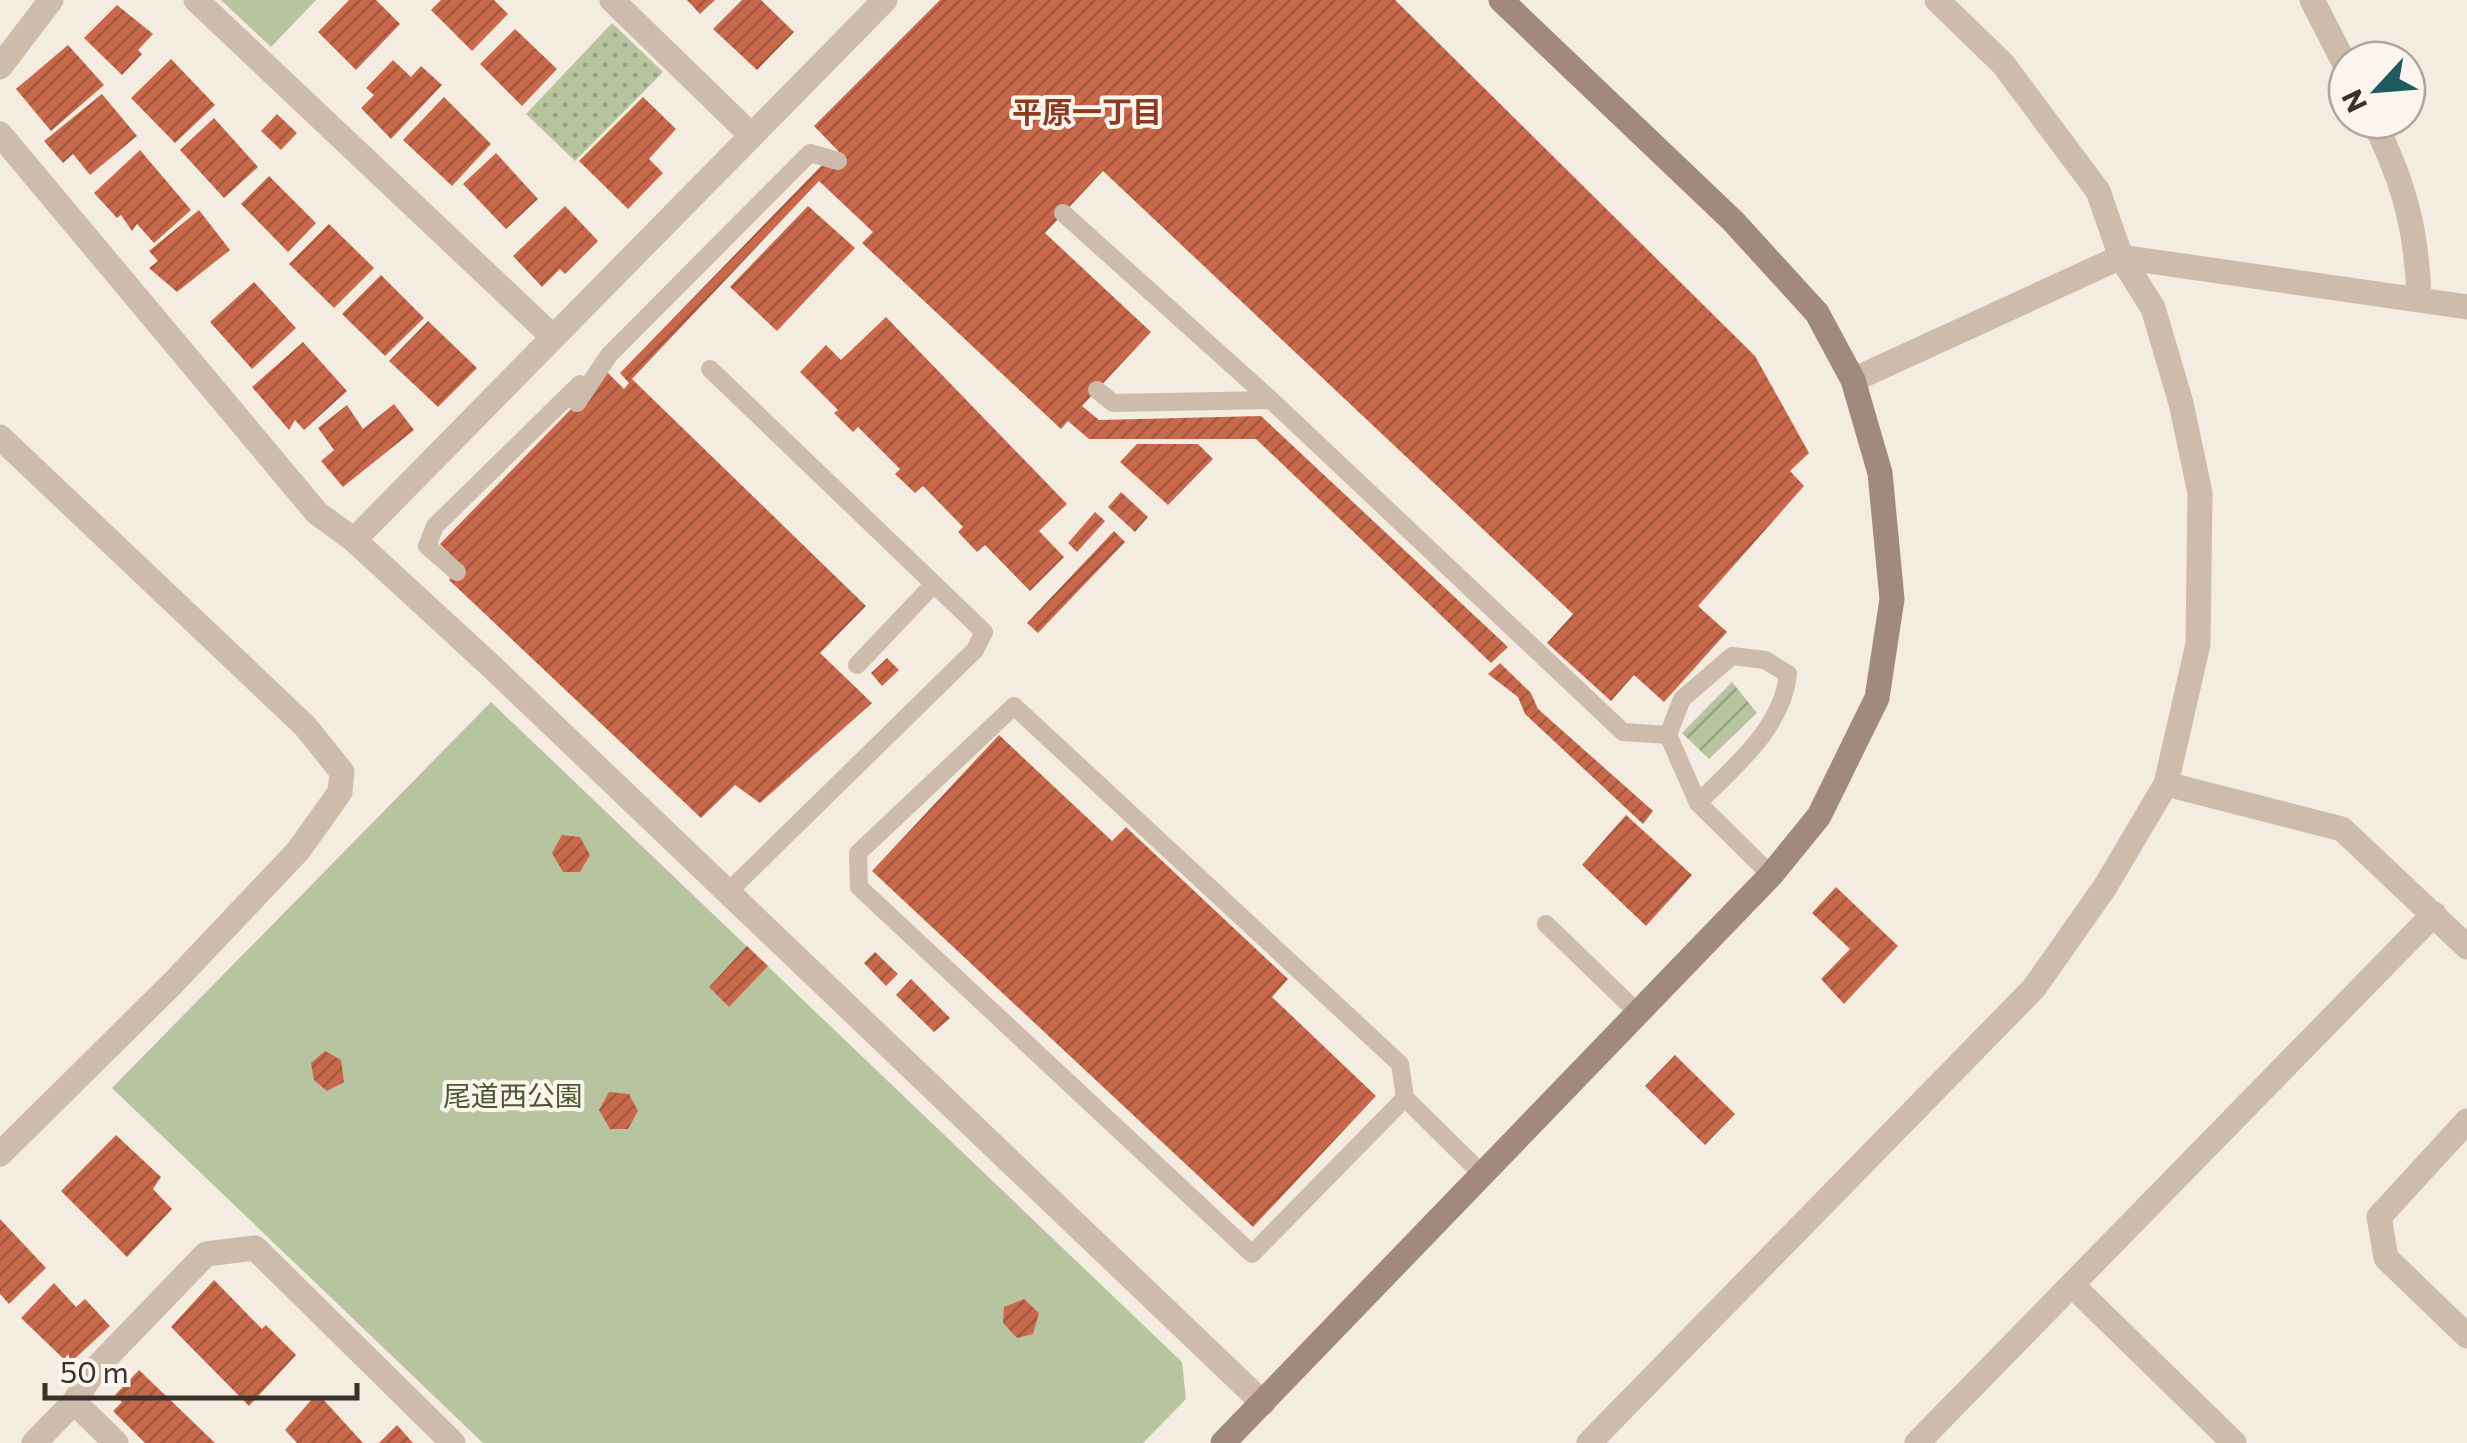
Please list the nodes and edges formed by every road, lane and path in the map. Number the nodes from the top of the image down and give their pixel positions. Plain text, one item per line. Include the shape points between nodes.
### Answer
1 (51, 0) edge
2 (196, 0) edge
3 (612, 0) edge
4 (884, 0) edge
5 (1501, 0) edge
6 (1937, 0) edge
7 (2312, 0) edge
8 (2333, 40) edge
9 (0, 67) edge
10 (0, 134) edge
11 (751, 136) junction
12 (2383, 140) edge
13 (838, 161) dead end
14 (1063, 213) dead end
15 (2120, 257) junction
16 (2419, 299) junction
17 (2467, 307) edge
18 (553, 338) junction
19 (609, 356) junction
20 (710, 369) dead end
21 (1854, 380) junction
22 (1097, 390) dead end
23 (1271, 400) junction
24 (577, 403) dead end
25 (0, 438) edge
26 (354, 540) junction
27 (456, 572) dead end
28 (934, 584) junction
29 (858, 664) dead end
30 (1668, 736) junction
31 (2166, 784) junction
32 (1698, 803) junction
33 (1771, 874) junction
34 (727, 893) junction
35 (2434, 914) junction
36 (1546, 924) dead end
37 (2467, 947) edge
38 (1638, 1013) junction
39 (1405, 1098) junction
40 (2467, 1122) edge
41 (0, 1154) edge
42 (1482, 1174) junction
43 (2072, 1284) junction
44 (2467, 1336) edge
45 (74, 1402) junction
46 (1263, 1403) junction
47 (34, 1443) edge
48 (116, 1443) edge
49 (453, 1443) edge
50 (1222, 1443) edge
51 (1589, 1443) edge
52 (1916, 1443) edge
53 (2234, 1443) edge

1 - 9 street
2 - 18 street
3 - 11 street
4 - 11 street
5 - 21 street via 1733,221 1818,313
6 - 15 street via 2003,64 2062,137 2098,191
7 - 8 street
10 - 26 street via 316,513
11 - 18 street
12 - 16 street via 2400,174 2418,248
13 - 19 lane via 810,152
14 - 23 lane
15 - 16 street
15 - 21 street
15 - 31 street via 2153,308 2200,493 2198,644
16 - 17 street
18 - 26 street
19 - 24 lane
19 - 27 lane via 435,526 427,546
20 - 28 lane
21 - 33 street via 1880,473 1892,598 1876,698 1819,816
22 - 23 lane via 1113,403
23 - 30 lane via 1623,732
25 - 41 street via 305,726 342,772 340,792 298,850
26 - 34 street
28 - 29 lane
28 - 34 lane via 984,632 975,650
30 - 32 lane
30 - 32 lane via 1682,699 1732,656 1765,660 1788,674 1786,700 1751,749
31 - 35 street via 2342,829
31 - 51 street via 2034,988
32 - 33 lane
33 - 38 street
34 - 46 street
35 - 37 street
35 - 43 street
36 - 38 lane
38 - 42 street
39 - 39 lane via 1252,1254 859,887 858,853 1014,706 1400,1064
39 - 42 lane
40 - 44 street via 2380,1218 2386,1258
42 - 46 street
43 - 52 street
43 - 53 street
45 - 47 street
45 - 48 street
45 - 49 street via 96,1368 206,1254 255,1248
46 - 50 street

